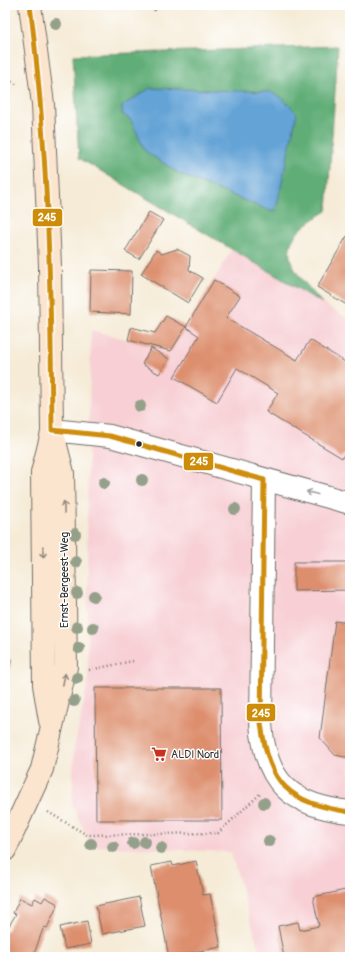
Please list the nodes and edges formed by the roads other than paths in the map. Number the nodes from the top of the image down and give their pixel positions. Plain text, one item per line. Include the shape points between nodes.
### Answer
1 (30, 5) edge
2 (52, 430) junction
3 (264, 480) junction
4 (350, 503) edge
5 (51, 730) junction
6 (350, 812) edge
7 (5, 850) edge

1 - 2 street, Ernst-Bergeest-Weg via 43,104 50,266
2 - 3 street via 110,436
2 -> 5 street, Ernst-Bergeest-Weg via 42,473 44,686
5 -> 2 street, Ernst-Bergeest-Weg via 66,667 63,473
4 -> 3 street
3 - 6 street via 262,744 267,761 277,778 292,793 327,810
5 - 7 street, Ernst-Bergeest-Weg via 42,769

